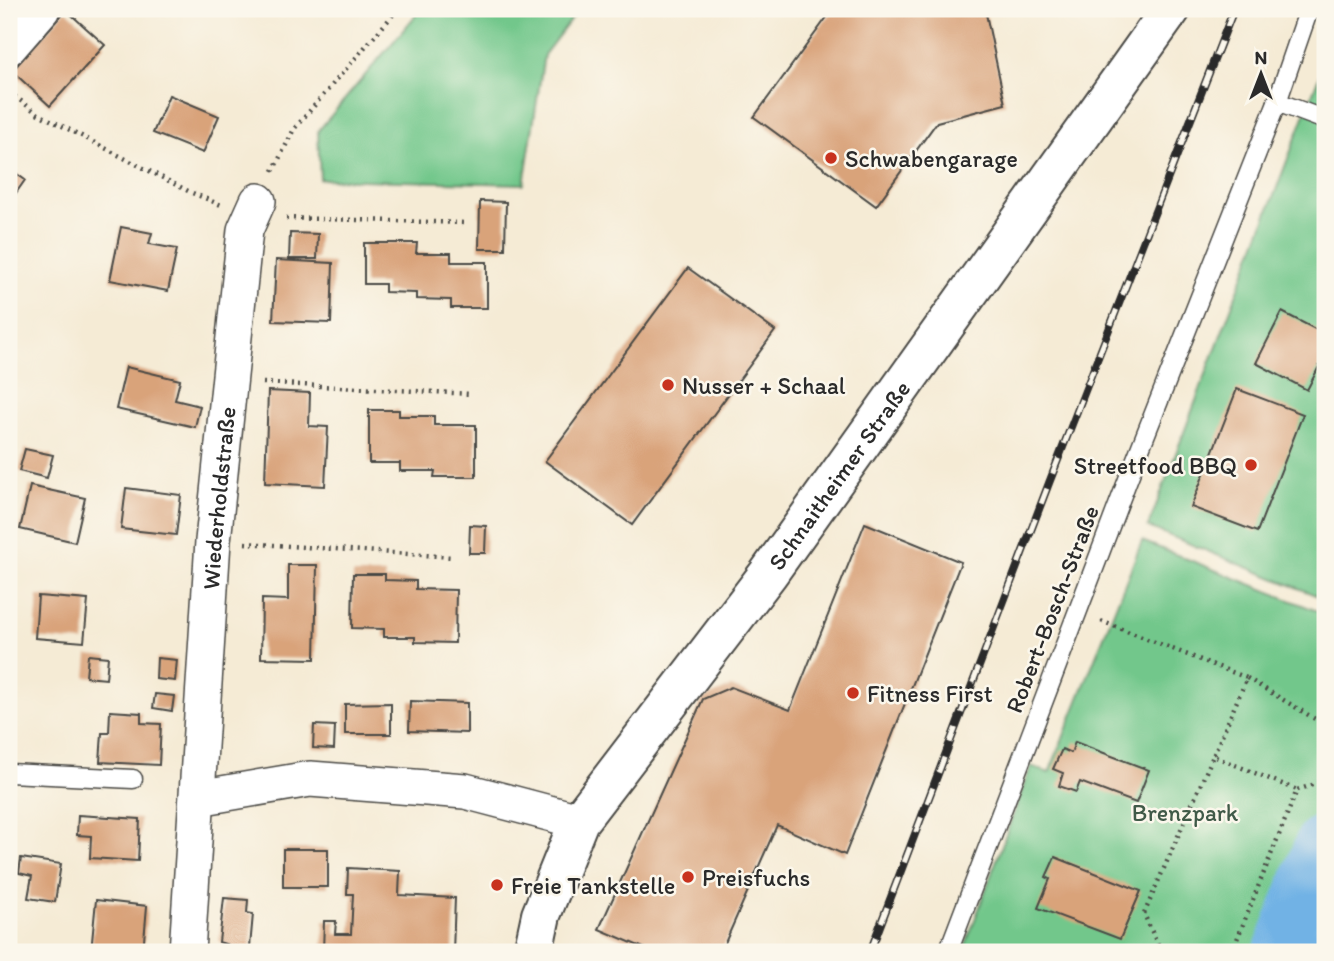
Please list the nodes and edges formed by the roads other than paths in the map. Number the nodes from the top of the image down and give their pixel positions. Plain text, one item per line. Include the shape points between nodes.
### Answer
1 (41, 9) edge
2 (1171, 9) edge
3 (1309, 9) edge
4 (9, 47) edge
5 (1277, 102) junction
6 (1325, 120) edge
7 (254, 209) road end
8 (9, 773) edge
9 (133, 779) dead end
10 (198, 798) junction
11 (579, 821) junction
12 (187, 952) edge
13 (533, 952) edge
14 (948, 952) edge

1 - 4 street
2 - 11 street, Schnaitheimer Straße via 768,574
3 - 5 lane, Robert-Bosch-Straße
5 - 6 lane
5 - 14 lane, Robert-Bosch-Straße
7 - 10 street, Wiederholdstraße via 245,230 214,541
8 - 9 lane
10 - 11 street via 310,779 465,790
10 - 12 street, Wiederholdstraße
11 - 13 street, Schnaitheimer Straße via 541,915

